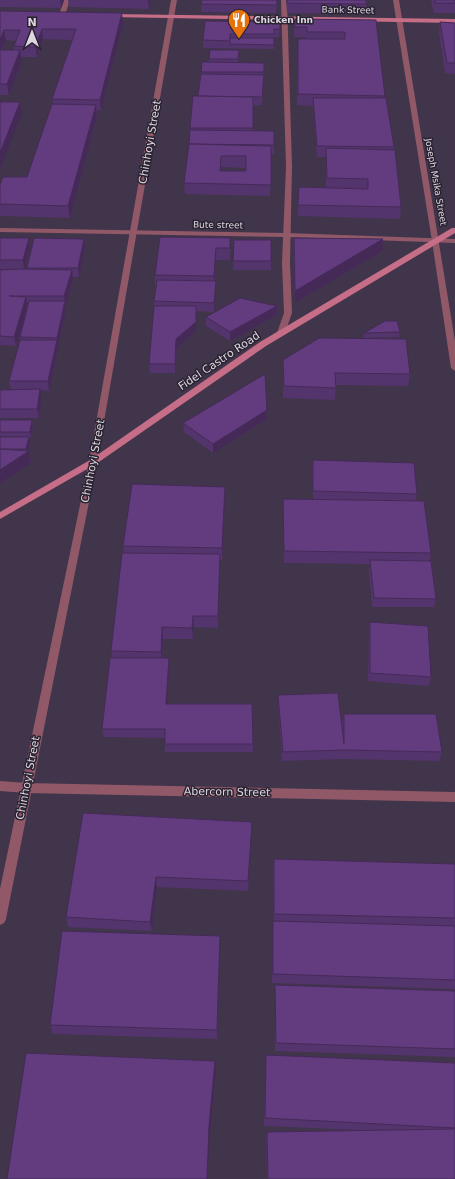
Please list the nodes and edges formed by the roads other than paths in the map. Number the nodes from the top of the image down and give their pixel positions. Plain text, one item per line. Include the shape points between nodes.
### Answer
1 (67, 0) edge
2 (174, 0) edge
3 (284, 0) edge
4 (396, 0) edge
5 (54, 15) edge
6 (62, 15) junction
7 (70, 15) edge
8 (101, 16) edge
9 (172, 16) junction
10 (284, 18) junction
11 (399, 20) junction
12 (455, 22) edge
13 (0, 230) edge
14 (455, 230) edge
15 (134, 232) junction
16 (286, 235) junction
17 (436, 241) junction
18 (455, 241) edge
19 (281, 333) junction
20 (455, 368) edge
21 (93, 462) junction
22 (0, 516) edge
23 (0, 786) edge
24 (26, 788) junction
25 (455, 797) edge
26 (0, 919) edge

1 - 6 street
2 - 9 street, Chinhoyi Street
3 - 10 street
4 - 11 street, Joseph Msika Street
5 - 6 main road
6 - 7 main road
8 - 9 main road, Bank Street
9 - 10 main road, Bank Street
9 - 15 street, Chinhoyi Street
10 - 11 main road, Bank Street
10 - 16 street via 288,151
11 - 12 main road, Bank Street
11 - 17 street, Joseph Msika Street
13 - 15 street, Bute street
14 - 17 main road, Fidel Castro Road
15 - 16 street, Bute street
15 - 21 street, Chinhoyi Street
16 - 17 street, Bute street
16 - 19 street via 288,313
17 - 18 street
17 - 19 main road, Fidel Castro Road
17 - 20 street, Joseph Msika Street
19 - 21 main road, Fidel Castro Road
21 - 22 main road, Fidel Castro Road
21 - 24 street, Chinhoyi Street
23 - 24 street, Abercorn Street
24 - 25 street, Abercorn Street
24 - 26 street, Chinhoyi Street

